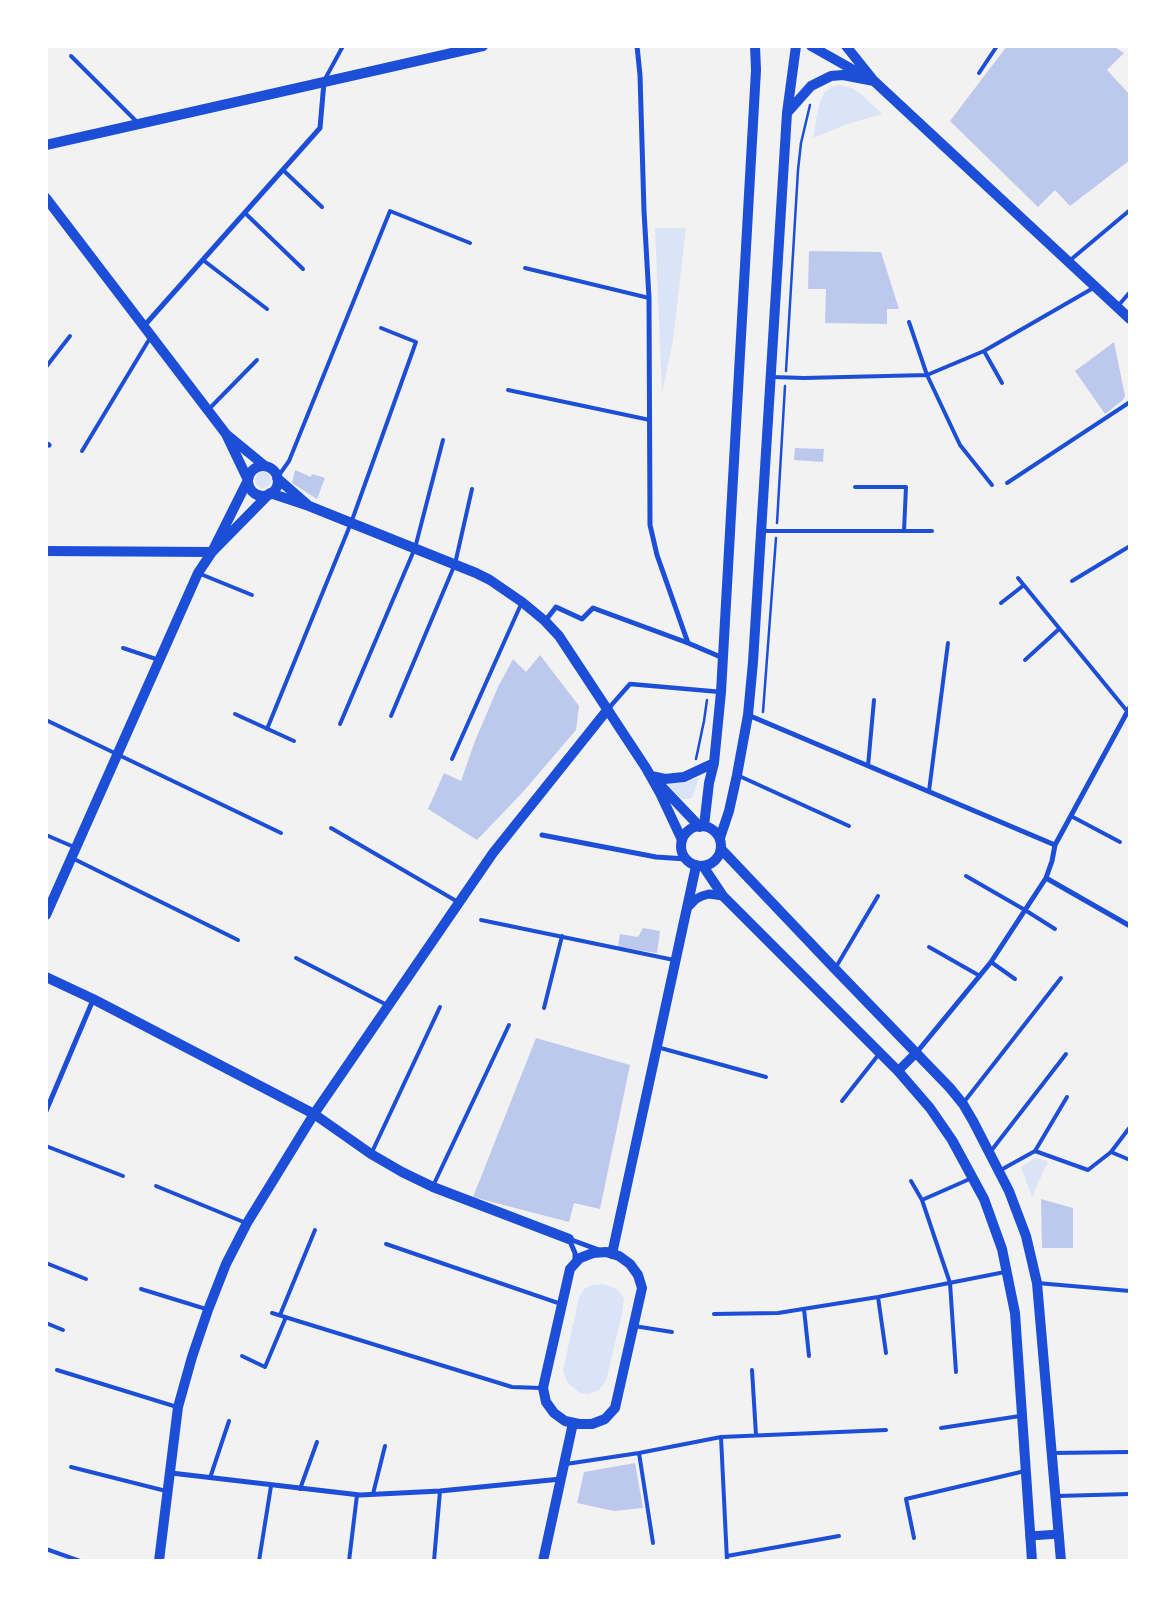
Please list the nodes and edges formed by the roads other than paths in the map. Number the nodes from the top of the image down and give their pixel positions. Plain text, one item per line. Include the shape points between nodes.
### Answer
1 (343, 46) edge
2 (483, 46) edge
3 (637, 46) edge
4 (755, 46) edge
5 (796, 46) edge
6 (811, 46) edge
7 (846, 46) edge
8 (997, 46) edge
9 (71, 56) dead end
10 (979, 72) dead end
11 (324, 81) junction
12 (874, 81) junction
13 (787, 113) junction
14 (138, 124) junction
15 (46, 145) edge
16 (283, 170) junction
17 (46, 198) edge
18 (322, 206) dead end
19 (1130, 210) edge
20 (244, 213) junction
21 (470, 243) dead end
22 (203, 260) junction
23 (1068, 262) junction
24 (524, 268) dead end
25 (303, 269) dead end
26 (1095, 287) junction
27 (1130, 292) edge
28 (649, 298) junction
29 (1117, 307) junction
30 (267, 309) dead end
31 (1130, 319) edge
32 (908, 322) dead end
33 (144, 327) junction
34 (381, 328) dead end
35 (70, 336) dead end
36 (151, 336) junction
37 (984, 351) junction
38 (257, 360) dead end
39 (46, 366) edge
40 (926, 375) junction
41 (771, 377) junction
42 (1002, 383) dead end
43 (508, 390) dead end
44 (1130, 402) edge
45 (207, 410) junction
46 (650, 420) junction
47 (226, 434) junction
48 (444, 440) dead end
49 (82, 451) dead end
50 (265, 466) junction
51 (277, 478) junction
52 (248, 480) junction
53 (1007, 483) dead end
54 (992, 485) dead end
55 (855, 487) dead end
56 (472, 489) dead end
57 (270, 494) junction
58 (309, 506) junction
59 (351, 523) junction
60 (904, 531) junction
61 (932, 531) dead end
62 (761, 532) junction
63 (1130, 546) edge
64 (415, 548) junction
65 (46, 550) edge
66 (212, 552) junction
67 (455, 564) junction
68 (198, 573) junction
69 (1018, 578) dead end
70 (1072, 581) dead end
71 (1024, 585) junction
72 (252, 596) dead end
73 (522, 602) junction
74 (1001, 603) dead end
75 (545, 622) junction
76 (1060, 629) junction
77 (688, 643) junction
78 (948, 643) dead end
79 (123, 648) dead end
80 (723, 658) junction
81 (159, 660) junction
82 (1025, 660) dead end
83 (721, 692) junction
84 (874, 700) dead end
85 (1128, 709) edge
86 (608, 710) junction
87 (235, 714) dead end
88 (748, 715) junction
89 (391, 716) dead end
90 (46, 720) edge
91 (340, 724) dead end
92 (267, 729) junction
93 (294, 741) dead end
94 (118, 755) junction
95 (452, 759) dead end
96 (714, 763) junction
97 (868, 766) junction
98 (737, 775) junction
99 (651, 776) junction
100 (929, 791) junction
101 (1070, 816) junction
102 (702, 826) junction
103 (849, 826) dead end
104 (331, 828) dead end
105 (281, 833) dead end
106 (46, 835) edge
107 (542, 835) dead end
108 (720, 838) junction
109 (682, 840) junction
110 (1120, 842) dead end
111 (1055, 845) junction
112 (721, 849) junction
113 (74, 853) junction
114 (686, 859) junction
115 (700, 866) junction
116 (966, 876) dead end
117 (1046, 878) junction
118 (723, 896) junction
119 (878, 896) dead end
120 (458, 902) junction
121 (688, 907) junction
122 (1026, 910) junction
123 (46, 915) edge
124 (481, 920) dead end
125 (1130, 926) edge
126 (1055, 929) dead end
127 (562, 936) junction
128 (238, 940) dead end
129 (929, 947) dead end
130 (296, 958) dead end
131 (676, 961) junction
132 (991, 962) junction
133 (835, 969) junction
134 (980, 976) junction
135 (46, 977) edge
136 (1061, 978) dead end
137 (1015, 979) dead end
138 (93, 999) junction
139 (388, 1006) junction
140 (440, 1007) dead end
141 (544, 1008) dead end
142 (509, 1025) dead end
143 (657, 1047) junction
144 (917, 1052) junction
145 (880, 1053) junction
146 (1066, 1054) dead end
147 (898, 1070) junction
148 (766, 1077) dead end
149 (1067, 1097) dead end
150 (842, 1101) dead end
151 (963, 1104) junction
152 (46, 1111) edge
153 (314, 1114) junction
154 (1130, 1126) edge
155 (46, 1146) edge
156 (1035, 1151) junction
157 (990, 1152) junction
158 (1111, 1152) junction
159 (371, 1154) junction
160 (1130, 1160) edge
161 (999, 1171) junction
162 (123, 1176) dead end
163 (973, 1177) junction
164 (911, 1181) dead end
165 (156, 1186) dead end
166 (433, 1187) junction
167 (922, 1200) junction
168 (248, 1223) junction
169 (315, 1230) dead end
170 (569, 1239) junction
171 (386, 1244) dead end
172 (609, 1253) junction
173 (575, 1262) junction
174 (46, 1263) edge
175 (1007, 1271) junction
176 (86, 1279) dead end
177 (950, 1283) junction
178 (1037, 1283) junction
179 (141, 1290) dead end
180 (1130, 1290) edge
181 (878, 1297) junction
182 (561, 1304) junction
183 (804, 1309) junction
184 (208, 1310) junction
185 (272, 1312) dead end
186 (714, 1314) dead end
187 (280, 1315) junction
188 (286, 1317) junction
189 (46, 1323) edge
190 (634, 1326) junction
191 (63, 1330) dead end
192 (672, 1332) dead end
193 (886, 1353) dead end
194 (242, 1356) dead end
195 (809, 1356) dead end
196 (57, 1370) dead end
197 (752, 1370) dead end
198 (956, 1372) dead end
199 (543, 1388) junction
200 (178, 1407) junction
201 (1022, 1416) junction
202 (229, 1421) dead end
203 (573, 1423) junction
204 (941, 1428) dead end
205 (886, 1430) dead end
206 (756, 1435) junction
207 (721, 1437) junction
208 (317, 1442) dead end
209 (385, 1446) dead end
210 (1130, 1452) edge
211 (639, 1453) junction
212 (1052, 1453) junction
213 (564, 1464) junction
214 (71, 1467) dead end
215 (1026, 1471) junction
216 (171, 1473) junction
217 (210, 1478) junction
218 (561, 1479) junction
219 (271, 1486) junction
220 (300, 1489) junction
221 (440, 1490) junction
222 (168, 1491) junction
223 (373, 1494) junction
224 (1130, 1494) edge
225 (357, 1495) junction
226 (1055, 1496) junction
227 (1058, 1534) junction
228 (838, 1536) dead end
229 (1030, 1536) junction
230 (914, 1538) dead end
231 (653, 1544) dead end
232 (46, 1549) edge
233 (727, 1558) edge
234 (80, 1561) edge
235 (160, 1561) edge
236 (258, 1561) edge
237 (349, 1561) edge
238 (434, 1561) edge
239 (543, 1561) edge
240 (1032, 1561) edge
241 (1061, 1561) edge

1 - 11 lane
2 - 11 main road
3 - 28 street
4 - 80 main road
5 - 13 main road
6 - 12 main road
7 - 12 main road
8 - 10 lane
9 - 14 lane
11 - 14 main road
11 - 16 street via 320,128
12 - 13 main road via 831,76 818,81
12 - 23 main road
13 - 41 main road
14 - 15 main road
16 - 18 lane
16 - 20 street
17 - 33 main road
19 - 23 lane
20 - 22 street
20 - 25 lane
21 - 51 lane via 390,211 289,460
22 - 30 lane
22 - 33 street
23 - 26 main road
24 - 28 lane
26 - 29 main road
26 - 37 lane
27 - 29 lane
28 - 46 street
29 - 31 main road
32 - 40 lane
33 - 36 main road
34 - 59 lane via 416,342
35 - 39 lane
36 - 45 main road
36 - 49 lane
37 - 40 lane
37 - 42 lane
38 - 45 lane
40 - 41 lane
40 - 54 lane via 960,445
41 - 62 main road
43 - 46 lane
44 - 53 lane
45 - 47 main road
46 - 77 street via 650,524 657,555
47 - 50 main road
47 - 52 main road
48 - 64 lane
50 - 51 main road via 273,470
50 - 52 main road via 254,469
51 - 57 main road via 276,487
51 - 58 main road
52 - 57 main road via 255,493
52 - 66 main road
55 - 60 lane via 906,487
56 - 67 lane
57 - 58 main road
57 - 66 main road
58 - 59 main road
59 - 64 main road
59 - 92 lane
60 - 61 lane
60 - 62 lane
62 - 88 main road
63 - 70 lane
64 - 67 main road
64 - 91 lane
65 - 66 main road
66 - 68 main road
67 - 73 main road via 490,580
67 - 89 lane
68 - 72 lane
68 - 81 main road
69 - 71 lane
71 - 74 lane
71 - 76 lane
73 - 75 main road
73 - 95 lane
75 - 77 street via 556,607 582,619 593,608
75 - 86 main road via 559,636
76 - 82 lane
76 - 85 lane
77 - 80 street
78 - 100 lane
79 - 81 lane
80 - 83 main road
81 - 94 main road
83 - 86 street via 630,684
83 - 96 main road
84 - 97 lane
85 - 101 street
86 - 99 main road
86 - 120 main road via 493,853
87 - 92 lane
88 - 97 street
88 - 98 main road
90 - 94 lane
92 - 93 lane
94 - 105 lane
94 - 113 main road
96 - 99 main road via 684,777 665,779
96 - 102 main road
97 - 100 street
98 - 103 lane
98 - 108 main road
99 - 102 main road
99 - 109 main road
100 - 111 street
101 - 110 lane
101 - 111 street
102 - 108 main road
102 - 109 main road via 687,832
104 - 120 lane
106 - 113 lane
107 - 114 street via 656,857
108 - 112 main road
109 - 114 main road via 681,850
111 - 117 street
112 - 115 main road via 712,864
112 - 133 main road
113 - 123 main road
113 - 128 lane
114 - 115 main road via 692,865
115 - 118 main road
115 - 121 main road
116 - 122 lane
117 - 122 street
117 - 125 street
118 - 121 street via 702,896
118 - 145 main road
119 - 133 lane
120 - 139 main road
121 - 131 main road
122 - 126 lane
122 - 132 street
124 - 127 lane
127 - 131 lane
127 - 141 lane
129 - 134 lane
130 - 139 lane
131 - 143 main road
132 - 134 street
132 - 137 lane
133 - 144 main road
134 - 144 street
135 - 138 main road
136 - 151 lane
138 - 152 street
138 - 153 main road
139 - 153 main road
140 - 159 lane
142 - 166 lane
143 - 148 lane
143 - 172 main road
144 - 147 street
144 - 151 main road
145 - 147 main road
145 - 150 lane
146 - 157 lane
147 - 163 main road via 930,1108
149 - 156 lane
151 - 157 main road
153 - 159 main road
153 - 168 main road
154 - 158 lane
155 - 162 lane
156 - 158 lane via 1088,1170
156 - 161 lane
157 - 161 main road
158 - 160 lane
159 - 166 main road
161 - 178 main road via 1018,1211
163 - 167 lane
163 - 175 main road via 993,1222
164 - 167 lane
165 - 168 lane
166 - 170 main road
167 - 177 lane
168 - 184 main road via 226,1264
169 - 187 lane
170 - 172 street
170 - 173 street
171 - 182 lane
172 - 173 main road via 592,1253
172 - 190 main road via 630,1264 638,1276 642,1288
173 - 182 main road via 570,1269
174 - 176 lane
175 - 177 lane
175 - 201 main road via 1015,1313
177 - 181 lane
177 - 198 lane
178 - 180 lane
178 - 212 main road
179 - 184 lane
181 - 183 lane
181 - 193 lane
182 - 199 main road
183 - 186 lane
183 - 195 lane
184 - 200 main road
185 - 187 lane
187 - 188 lane
188 - 194 lane via 265,1367
188 - 199 lane via 512,1387
189 - 191 lane
190 - 192 lane
190 - 203 main road via 615,1408 605,1419 592,1424
196 - 200 lane
197 - 206 lane
199 - 203 main road via 546,1402 554,1413
200 - 216 main road
201 - 204 lane
201 - 215 main road
202 - 217 lane
203 - 213 main road
205 - 206 lane
206 - 207 lane
207 - 211 lane
207 - 233 lane
208 - 220 lane
209 - 223 lane
210 - 212 lane
211 - 213 lane
211 - 231 lane
212 - 226 main road
213 - 218 main road
214 - 222 lane
215 - 229 main road
215 - 230 lane via 906,1499
216 - 217 street
216 - 222 main road
217 - 219 street
218 - 221 street
218 - 239 main road
219 - 220 street
219 - 236 lane
220 - 225 street
221 - 223 street
221 - 238 lane
222 - 235 main road
223 - 225 street
224 - 226 lane
225 - 237 lane
226 - 227 main road
227 - 229 street
227 - 241 main road
228 - 233 lane
229 - 240 main road
232 - 234 lane

